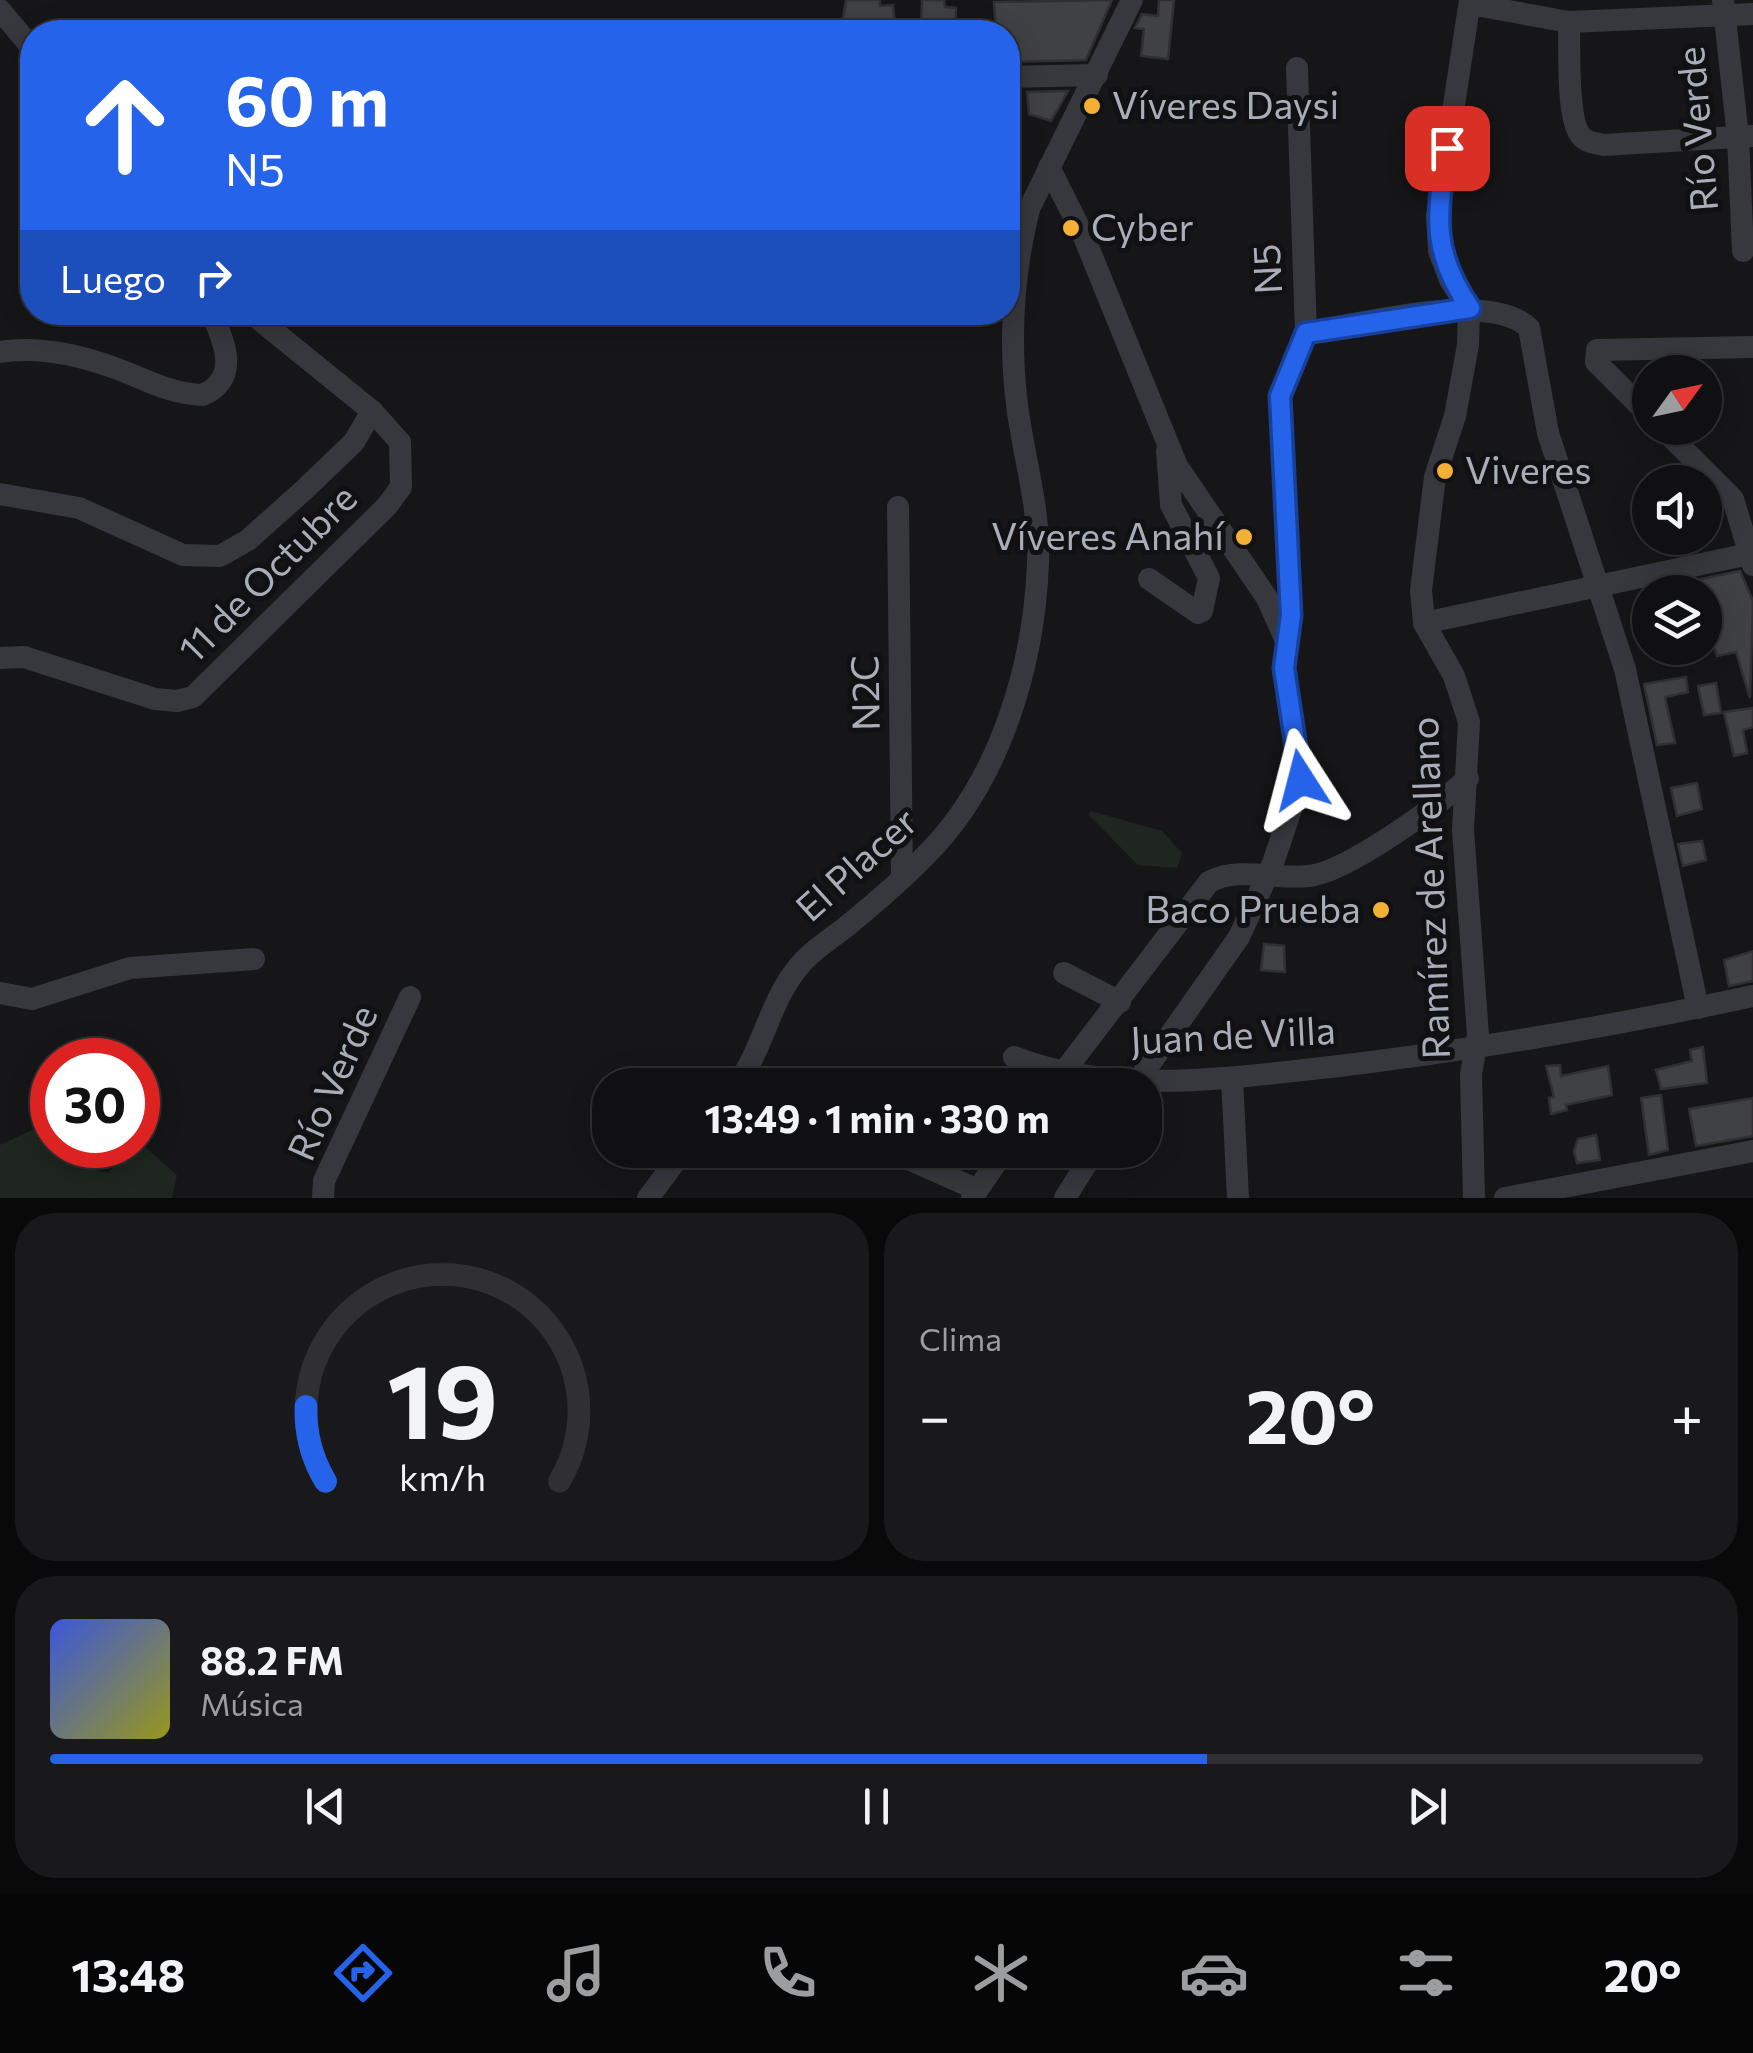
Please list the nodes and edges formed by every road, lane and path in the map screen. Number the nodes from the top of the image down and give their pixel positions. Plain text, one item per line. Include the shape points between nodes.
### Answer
1 (1132, 0) edge
2 (1470, 2) edge
3 (1724, 8) edge
4 (0, 10) edge
5 (1753, 14) edge
6 (1569, 22) junction
7 (20, 34) edge
8 (1296, 68) dead end
9 (1097, 75) junction
10 (1020, 77) edge
11 (1746, 136) edge
12 (1049, 167) junction
13 (1743, 251) dead end
14 (1020, 261) edge
15 (1470, 308) junction
16 (217, 325) edge
17 (266, 325) edge
18 (1015, 325) edge
19 (1306, 333) junction
20 (1753, 346) edge
21 (0, 352) edge
22 (1632, 398) edge
23 (372, 411) junction
24 (1166, 437) junction
25 (1681, 445) edge
26 (0, 494) edge
27 (1743, 499) edge
28 (898, 506) dead end
29 (1751, 560) edge
30 (1149, 579) dead end
31 (1597, 586) junction
32 (1424, 623) junction
33 (1286, 641) junction
34 (0, 658) edge
35 (1468, 778) junction
36 (1267, 877) junction
37 (902, 878) junction
38 (254, 959) dead end
39 (1064, 973) dead end
40 (0, 993) edge
41 (410, 996) dead end
42 (1753, 996) edge
43 (1120, 1002) junction
44 (1698, 1008) junction
45 (1475, 1050) junction
46 (1014, 1057) dead end
47 (744, 1068) edge
48 (1035, 1068) edge
49 (1068, 1068) edge
50 (1147, 1068) edge
51 (1232, 1078) junction
52 (1162, 1081) edge
53 (1753, 1151) edge
54 (670, 1168) edge
55 (923, 1168) edge
56 (992, 1168) edge
57 (1084, 1168) edge
58 (974, 1194) edge
59 (323, 1198) edge
60 (648, 1198) edge
61 (1065, 1198) edge
62 (1238, 1198) edge
63 (1474, 1198) edge
64 (1505, 1198) edge

1 - 9 street, El Placer
2 - 6 street
2 - 15 street via 1438,216 1439,251
3 - 5 street
3 - 6 street
3 - 11 street, Río Verde
4 - 7 street
6 - 11 street via 1573,116 1580,135 1604,145
8 - 19 street, N5
9 - 10 street
9 - 12 street, El Placer
11 - 13 street, Río Verde
12 - 14 street, El Placer via 1029,209
12 - 24 street
15 - 19 street
15 - 31 street via 1511,316 1529,328 1548,433
15 - 32 street, Ramírez de Arellano via 1460,388 1433,496 1421,590
16 - 21 street via 227,364 223,380 203,395 178,394 112,366 28,348
17 - 23 street, 11 de Octubre
18 - 37 street, El Placer via 1018,408 1036,500 1038,562 1026,665 984,775 952,825
19 - 33 street, N5 via 1280,396 1291,615
20 - 22 street via 1597,350 1596,362
23 - 26 street via 354,442 304,490 220,556 183,556 79,508
23 - 34 street, 11 de Octubre via 400,442 401,487 193,697 155,699 24,658
24 - 30 street via 1171,505 1209,578 1202,610
24 - 33 street via 1204,510 1267,598
25 - 27 street
27 - 29 street
28 - 37 street, N2C
29 - 31 street
31 - 32 street
31 - 44 street via 1625,669
32 - 35 street, Ramírez de Arellano via 1454,676 1469,722
33 - 36 street, N5 via 1287,701 1301,780
35 - 36 street via 1352,861 1312,876
35 - 45 street, Ramírez de Arellano via 1463,830
36 - 43 street via 1234,874 1209,882
36 - 50 street, N5 via 1239,936
37 - 47 street, El Placer via 798,967
38 - 40 street via 130,968 32,999
39 - 43 street
41 - 59 street, Río Verde via 324,1180
42 - 44 street, Juan de Villa
43 - 49 street
44 - 45 street, Juan de Villa
45 - 51 street, Juan de Villa
45 - 63 street, Ramírez de Arellano
46 - 48 street, Juan de Villa
51 - 52 street, Juan de Villa
51 - 62 street
53 - 64 street
54 - 60 street
55 - 58 street
56 - 58 street
57 - 61 street

